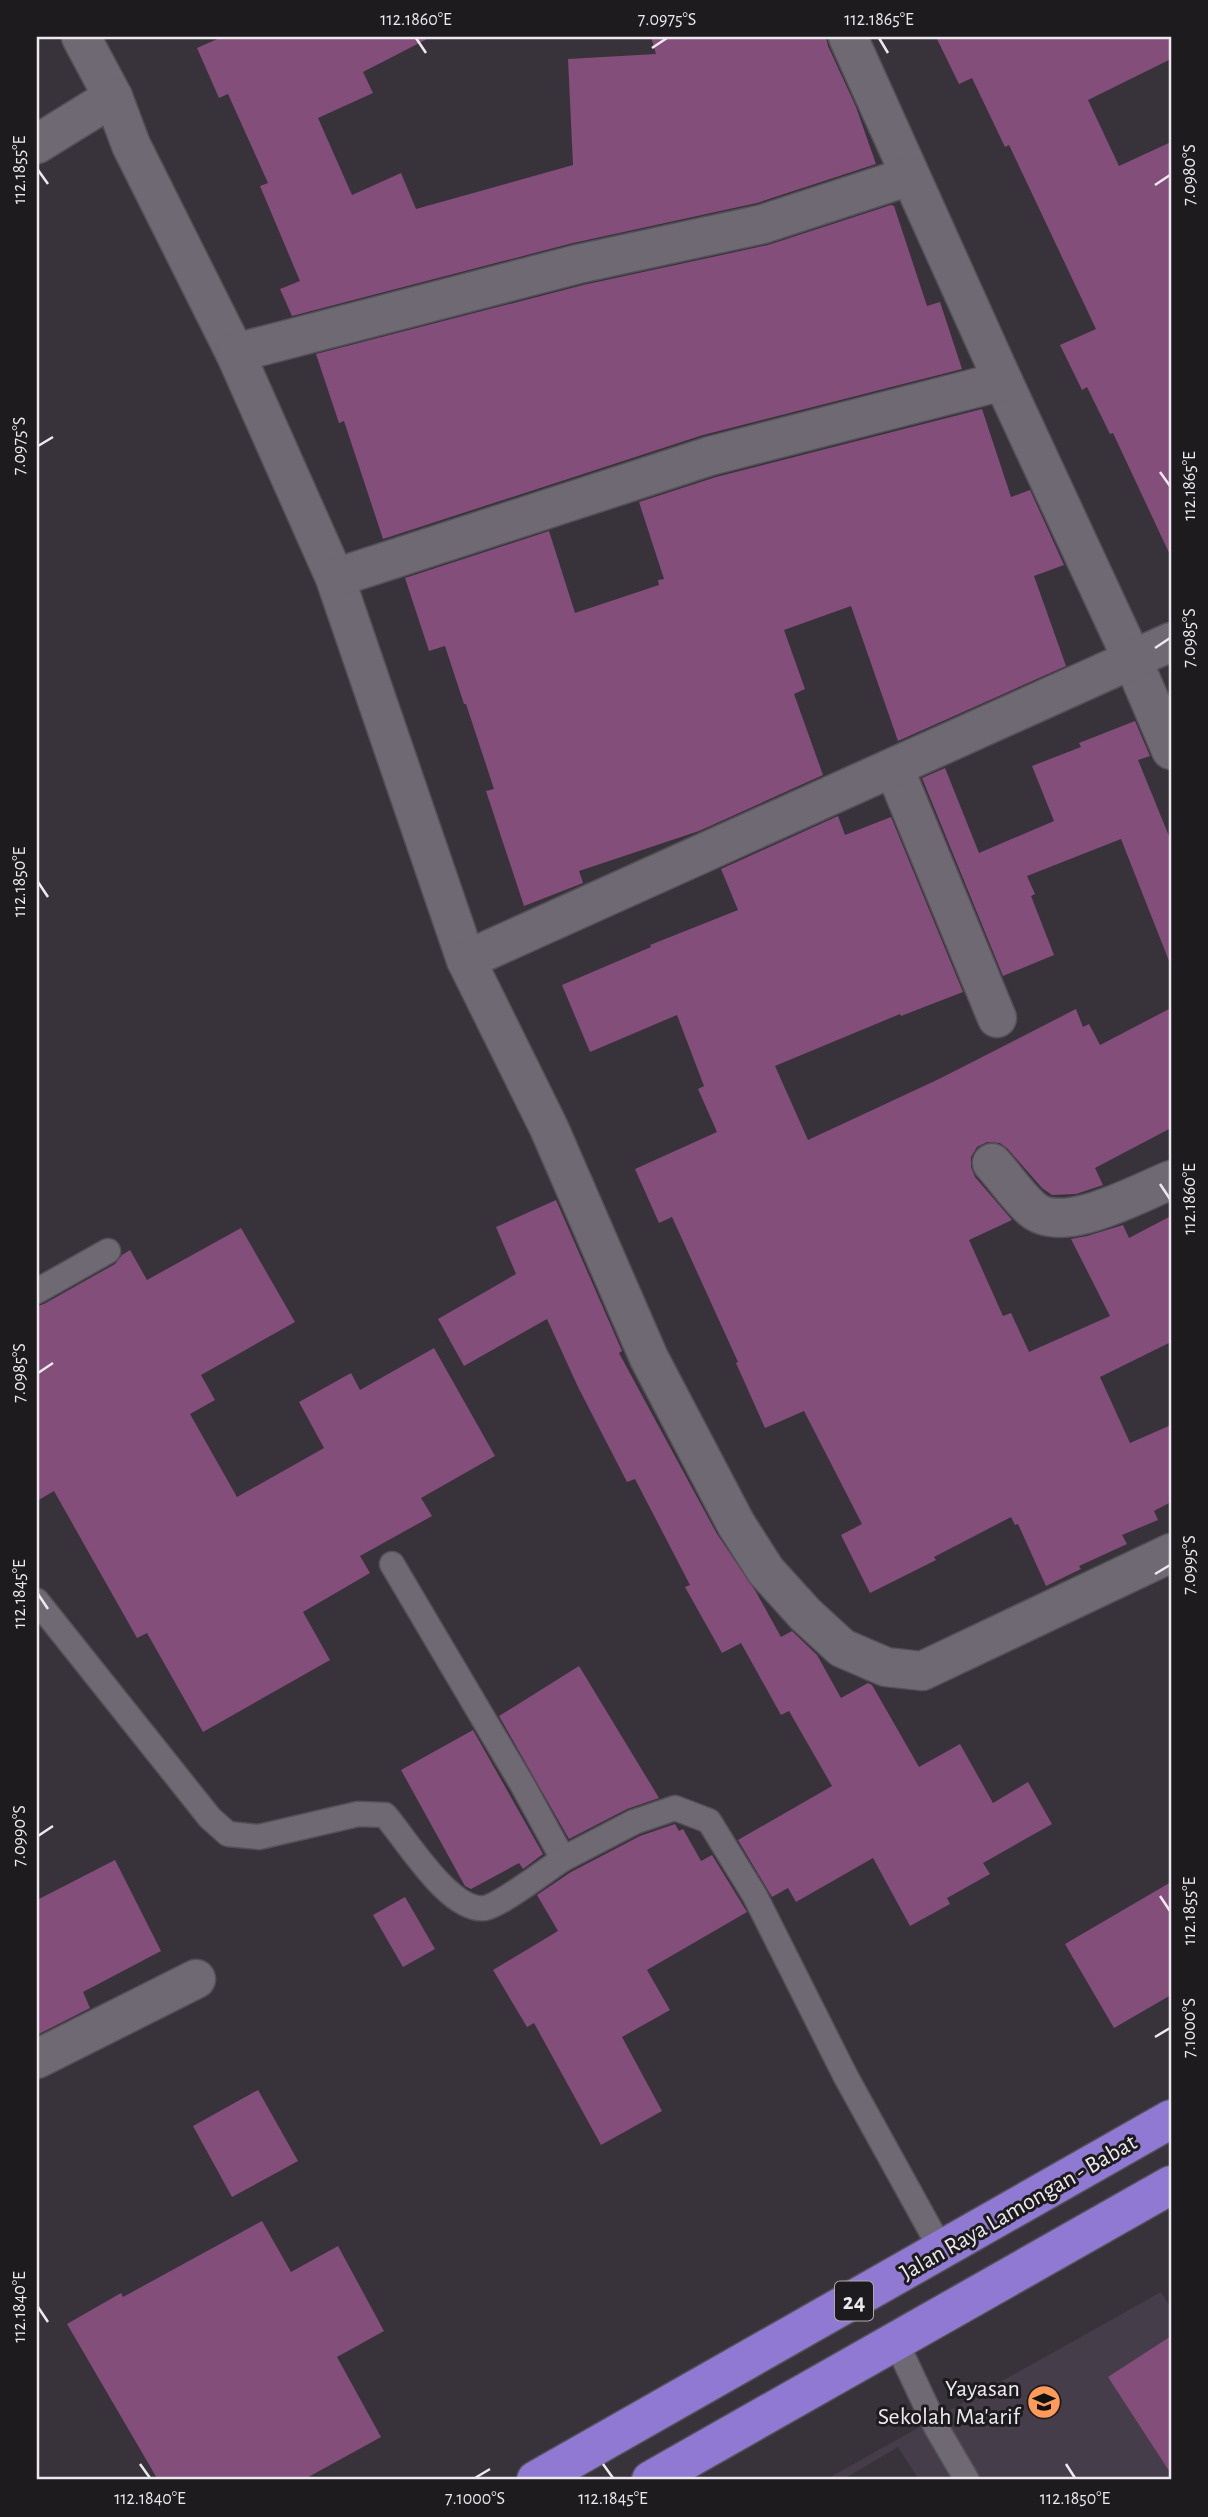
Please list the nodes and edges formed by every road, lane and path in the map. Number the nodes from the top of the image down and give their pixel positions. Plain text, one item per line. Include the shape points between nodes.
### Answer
1 (81, 37) edge
2 (848, 37) edge
3 (113, 97) junction
4 (37, 144) edge
5 (910, 176) junction
6 (235, 353) junction
7 (1003, 381) junction
8 (335, 578) junction
9 (1171, 642) edge
10 (1133, 661) junction
11 (1171, 750) edge
12 (894, 768) junction
13 (466, 960) junction
14 (997, 1018) dead end
15 (992, 1163) dead end
16 (1171, 1180) edge
17 (108, 1251) dead end
18 (37, 1291) edge
19 (1171, 1553) edge
20 (392, 1564) dead end
21 (37, 1601) edge
22 (563, 1859) junction
23 (196, 1979) dead end
24 (37, 2059) edge
25 (1171, 2119) edge
26 (1171, 2185) edge
27 (942, 2251) junction
28 (896, 2342) junction
29 (536, 2480) edge
30 (652, 2480) edge
31 (967, 2480) edge

1 - 3 street
2 - 5 street
3 - 4 street
3 - 6 street via 131,145
5 - 6 street via 763,224 578,264
5 - 7 street
6 - 8 street
7 - 8 street via 710,456
7 - 10 street
8 - 13 street
9 - 10 street
10 - 11 street
10 - 12 street
12 - 13 street
12 - 14 street
13 - 19 street via 549,1128 649,1358 736,1524 766,1571 842,1648 886,1667 922,1671
15 - 16 street via 1032,1210 1061,1219
17 - 18 lane
20 - 22 lane
21 - 22 lane via 210,1818 228,1834 259,1837 358,1814 385,1815 443,1888 471,1908 487,1908
22 - 27 lane via 634,1822 675,1808 709,1821 755,1896
23 - 24 street
25 - 27 highway, Jalan Raya Lamongan - Babat / 24
26 - 28 highway, 24
27 - 29 highway, Jalan Raya Lamongan - Babat / 24
28 - 30 highway, 24
28 - 31 lane

